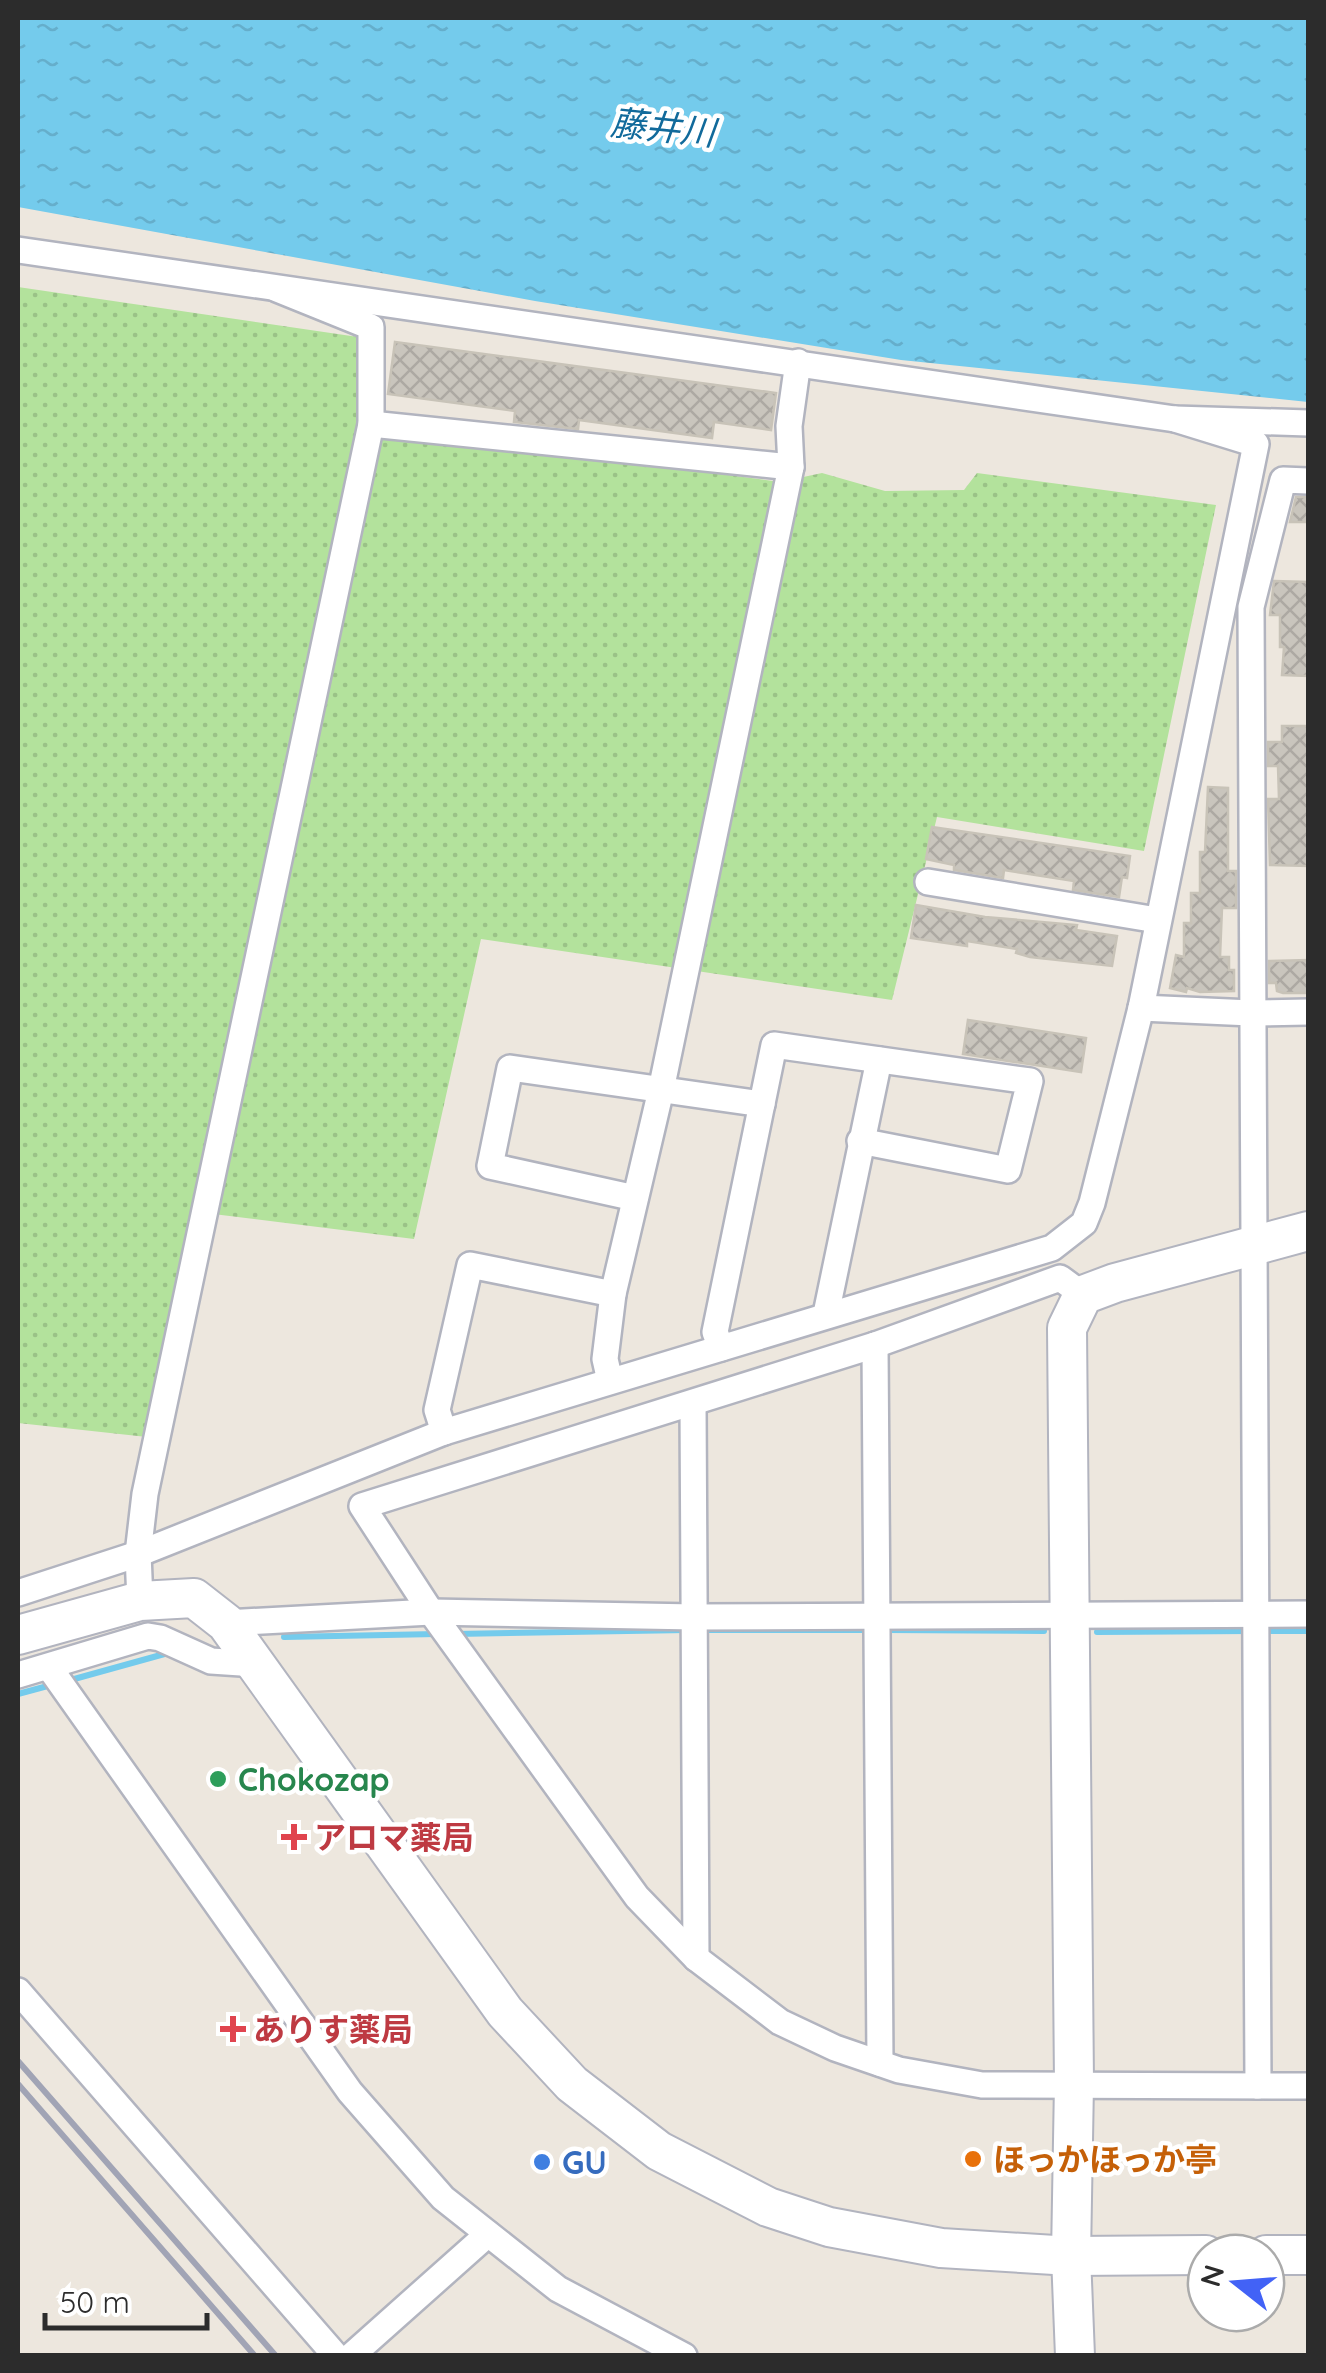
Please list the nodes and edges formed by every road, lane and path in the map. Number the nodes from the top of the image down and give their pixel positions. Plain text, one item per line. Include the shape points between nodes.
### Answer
1 (18, 250) edge
2 (278, 289) junction
3 (798, 362) junction
4 (1175, 419) junction
5 (371, 424) junction
6 (1308, 426) edge
7 (1256, 444) junction
8 (791, 467) junction
9 (1308, 480) edge
10 (928, 882) dead end
11 (1156, 920) junction
12 (1141, 1008) junction
13 (1308, 1012) edge
14 (1251, 1013) junction
15 (879, 1060) junction
16 (661, 1090) junction
17 (762, 1104) junction
18 (860, 1141) junction
19 (636, 1198) junction
20 (1308, 1231) edge
21 (1254, 1246) junction
22 (1052, 1248) junction
23 (1072, 1287) junction
24 (613, 1294) junction
25 (826, 1314) junction
26 (875, 1345) junction
27 (721, 1348) junction
28 (610, 1381) junction
29 (693, 1403) junction
30 (444, 1432) junction
31 (138, 1554) junction
32 (18, 1592) edge
33 (140, 1602) junction
34 (1308, 1614) edge
35 (1068, 1616) junction
36 (226, 1623) junction
37 (695, 1626) junction
38 (879, 1626) junction
39 (1256, 1626) junction
40 (443, 1628) junction
41 (18, 1635) edge
42 (256, 1664) junction
43 (18, 1676) edge
44 (58, 1680) junction
45 (696, 1958) junction
46 (18, 1991) edge
47 (880, 2062) junction
48 (1074, 2083) junction
49 (1258, 2086) junction
50 (1308, 2086) edge
51 (488, 2234) junction
52 (1071, 2256) junction
53 (1186, 2256) edge
54 (336, 2356) edge
55 (351, 2356) edge
56 (684, 2356) edge
57 (1074, 2356) edge

1 - 2 street
2 - 3 street
2 - 5 street via 371,327
3 - 4 street
3 - 8 street
4 - 6 street
4 - 7 street
5 - 8 street
5 - 31 street via 145,1494
6 - 7 street
7 - 11 street
8 - 16 street
9 - 14 street via 1283,480 1251,607
10 - 11 street
11 - 12 street
12 - 14 street
12 - 22 street via 1092,1203 1084,1223
13 - 14 street
14 - 21 street
15 - 17 street via 774,1045
15 - 18 street
15 - 18 street via 1030,1081 1008,1170
16 - 17 street
16 - 19 street
16 - 19 street via 510,1068 490,1166
17 - 27 street via 715,1332
18 - 25 street
19 - 24 street
20 - 21 street
21 - 23 street via 1114,1283
21 - 39 street
22 - 23 street
22 - 25 street
23 - 26 street
23 - 35 street
24 - 28 street
24 - 30 street via 470,1265 438,1410
25 - 27 street
26 - 29 street
26 - 38 street
27 - 28 street
28 - 30 street
29 - 37 street
29 - 40 street via 362,1506
30 - 31 street
31 - 32 street
31 - 33 street
33 - 36 street via 194,1598
33 - 41 street
34 - 39 street
35 - 38 street
35 - 39 street
35 - 48 street
36 - 40 street
36 - 42 street
37 - 38 street
37 - 40 street
37 - 45 street
38 - 47 street
39 - 49 street
40 - 45 street via 638,1897
42 - 44 street via 211,1661 148,1636
42 - 52 street via 505,2012 572,2084 659,2151 768,2208 829,2227 941,2248
43 - 44 street
44 - 51 street via 350,2092 442,2198
45 - 47 street via 780,2022
46 - 54 street
47 - 48 street via 982,2085
48 - 49 street
48 - 52 street
49 - 50 street
51 - 55 street
51 - 56 street via 558,2289
52 - 53 street
52 - 57 street

